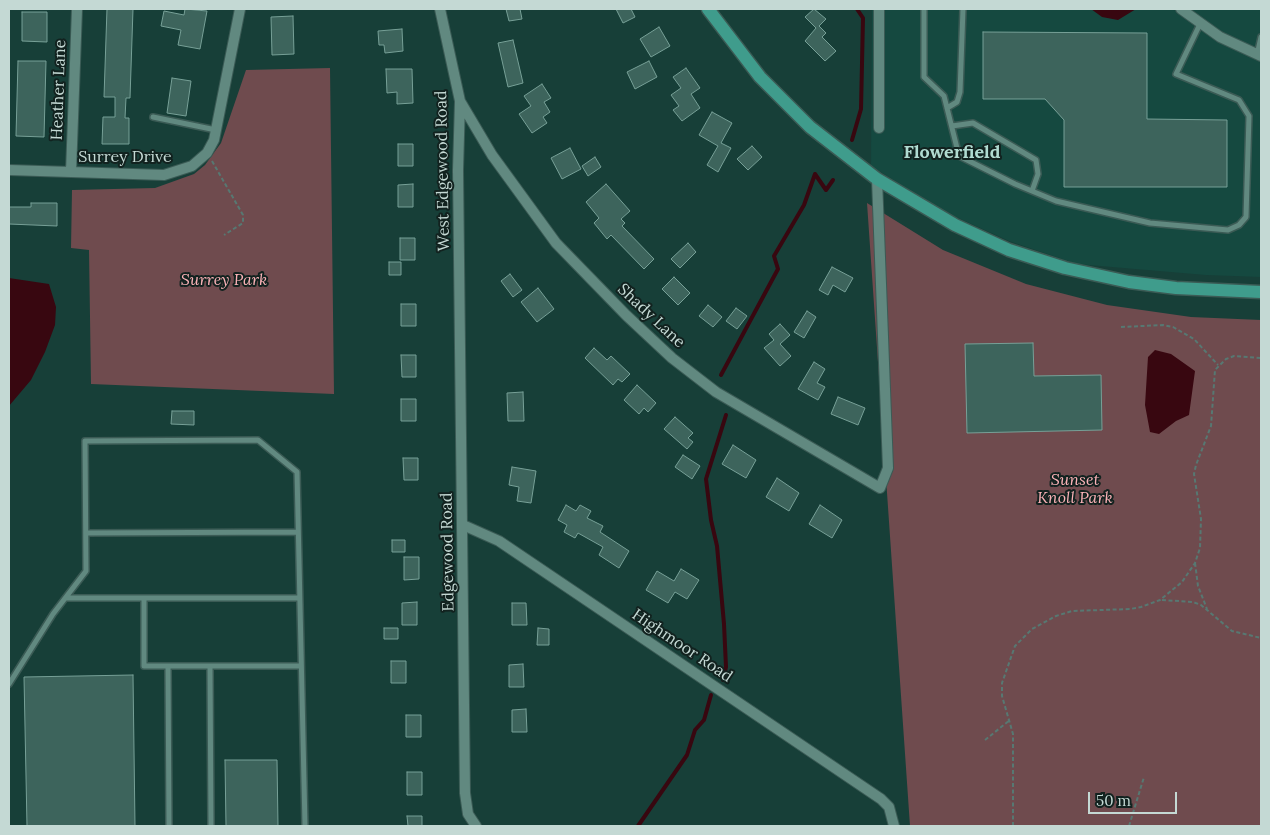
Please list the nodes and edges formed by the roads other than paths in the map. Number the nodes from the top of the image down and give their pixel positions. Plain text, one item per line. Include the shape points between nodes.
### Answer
1 (77, 9) edge
2 (240, 9) edge
3 (440, 9) edge
4 (708, 9) edge
5 (879, 9) edge
6 (924, 9) edge
7 (963, 9) edge
8 (1181, 9) edge
9 (1200, 24) junction
10 (1261, 37) edge
11 (1259, 56) edge
12 (460, 101) junction
13 (947, 108) junction
14 (152, 117) dead end
15 (952, 126) junction
16 (879, 128) dead end
17 (217, 130) junction
18 (9, 170) edge
19 (71, 172) junction
20 (877, 179) junction
21 (1032, 191) junction
22 (460, 274) joint
23 (1261, 292) edge
24 (463, 525) junction
25 (297, 532) junction
26 (87, 533) junction
27 (66, 598) junction
28 (144, 598) junction
29 (298, 598) junction
30 (168, 666) junction
31 (210, 666) junction
32 (300, 666) junction
33 (9, 684) edge
34 (169, 826) edge
35 (211, 826) edge
36 (305, 826) edge
37 (476, 826) edge
38 (894, 826) edge

1 - 19 street, Heather Lane
2 - 17 street
3 - 12 street, West Edgewood Road
4 - 20 main road via 760,77 810,127
5 - 16 street
6 - 13 lane via 924,77 944,96
7 - 13 lane via 960,92 957,102
8 - 9 street
9 - 11 street
9 - 21 lane via 1176,74 1239,100 1249,116 1246,217 1239,225 1228,230 1150,223 1056,201
10 - 11 lane
12 - 20 street, Shady Lane via 492,155 556,243 672,358 716,392 880,488 888,468
12 - 22 street, West Edgewood Road
13 - 15 lane
14 - 17 lane
15 - 21 lane via 959,156
15 - 21 lane via 973,123 1036,160 1038,174
17 - 19 street, Surrey Drive via 208,153 192,166 173,174
18 - 19 street, Surrey Drive
20 - 23 main road via 955,225 1009,250 1064,268 1176,288
22 - 24 street, Edgewood Road
24 - 37 street, Edgewood Road via 465,794 468,814
24 - 38 street, Highmoor Road via 499,541 881,798 889,807
25 - 26 lane
25 - 26 lane via 297,472 258,440 239,440 85,441
25 - 29 lane
26 - 27 lane via 86,571
27 - 28 lane
27 - 33 lane
28 - 29 lane
28 - 30 lane via 144,666
29 - 32 lane
30 - 31 lane
30 - 34 lane
31 - 32 lane
31 - 35 lane
32 - 36 lane

